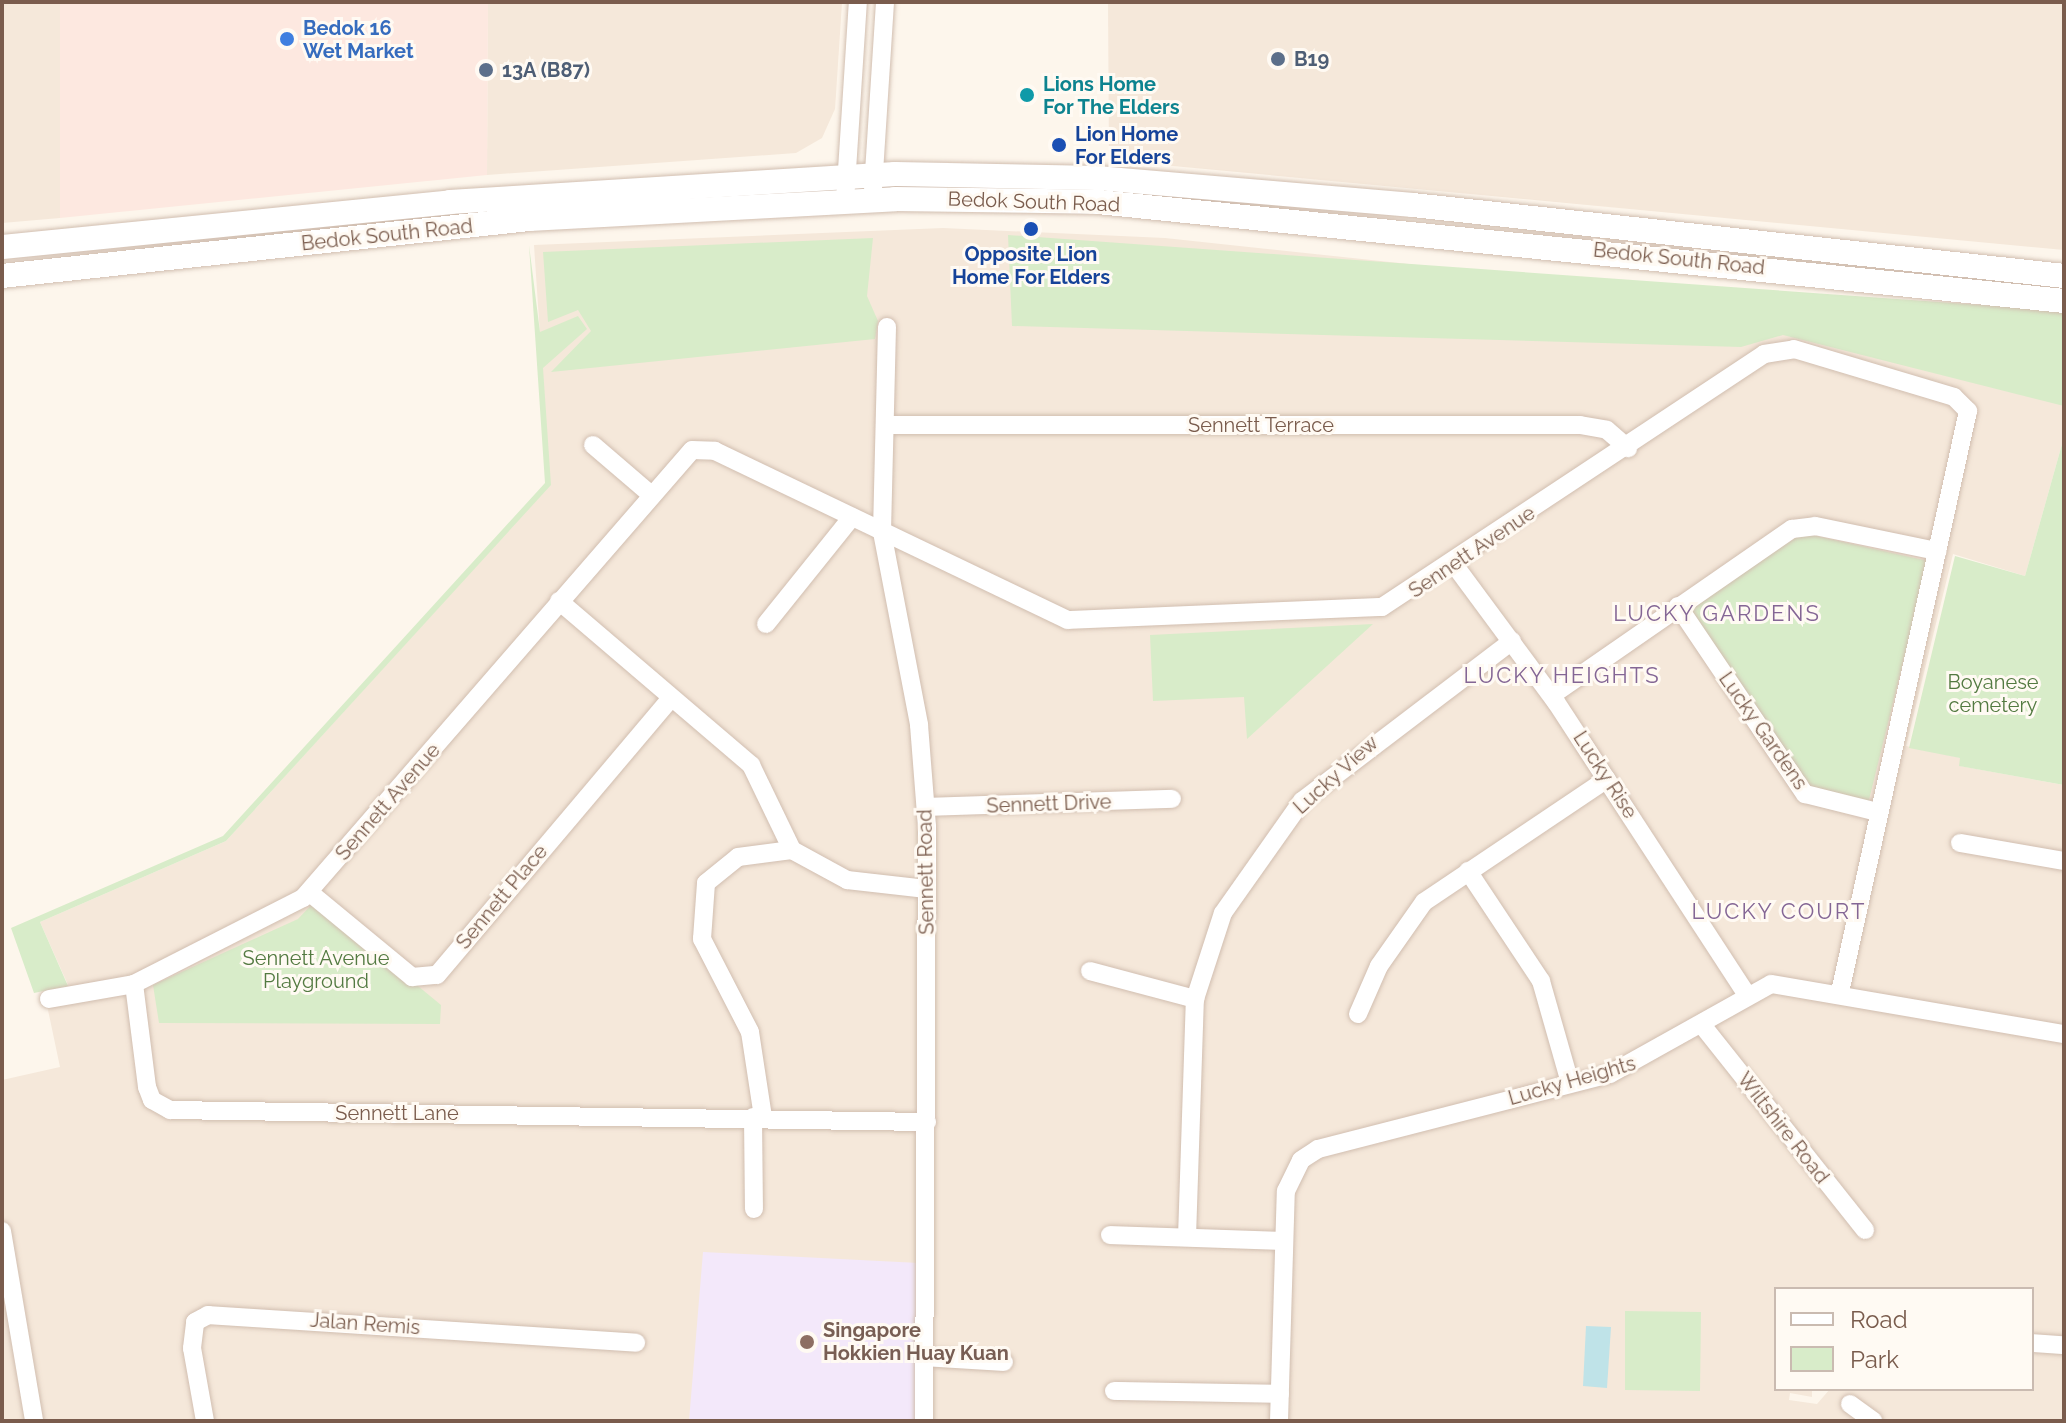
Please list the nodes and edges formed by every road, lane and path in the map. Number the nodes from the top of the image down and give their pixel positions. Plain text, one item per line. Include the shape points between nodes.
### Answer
1 (858, 2) edge
2 (885, 2) edge
3 (874, 174) junction
4 (847, 176) junction
5 (872, 199) junction
6 (845, 201) junction
7 (594, 204) junction
8 (2, 247) edge
9 (2, 276) edge
10 (2064, 276) edge
11 (2064, 301) edge
12 (887, 327) dead end
13 (885, 425) junction
14 (593, 445) dead end
15 (1628, 448) junction
16 (649, 493) junction
17 (852, 517) junction
18 (882, 532) junction
19 (1937, 551) junction
20 (1453, 563) junction
21 (559, 601) junction
22 (1678, 606) junction
23 (766, 624) dead end
24 (1512, 641) junction
25 (1552, 695) junction
26 (671, 698) junction
27 (1607, 779) junction
28 (1172, 799) dead end
29 (926, 807) junction
30 (1878, 812) junction
31 (1960, 843) dead end
32 (792, 850) junction
33 (2064, 861) edge
34 (1468, 871) junction
35 (926, 889) junction
36 (309, 892) junction
37 (1090, 971) dead end
38 (134, 984) junction
39 (1840, 992) junction
40 (1747, 995) junction
41 (49, 999) dead end
42 (1195, 999) junction
43 (1358, 1014) dead end
44 (1702, 1025) junction
45 (2064, 1034) edge
46 (1570, 1083) junction
47 (758, 1117) junction
48 (927, 1122) junction
49 (754, 1209) dead end
50 (1865, 1230) dead end
51 (1110, 1235) dead end
52 (1187, 1237) junction
53 (1282, 1241) junction
54 (3, 1244) edge
55 (636, 1343) dead end
56 (2034, 1343) edge
57 (2064, 1345) edge
58 (924, 1357) junction
59 (1004, 1362) dead end
60 (1114, 1391) dead end
61 (1280, 1394) junction
62 (1850, 1404) dead end
63 (34, 1421) edge
64 (205, 1421) edge
65 (924, 1421) edge
66 (1279, 1421) edge
67 (1873, 1421) edge

1 - 4 street
2 - 3 street
3 - 4 main road, Bedok South Road
3 - 5 street
3 - 10 main road, Bedok South Road via 1180,184
4 - 6 street
4 - 7 main road, Bedok South Road
5 - 6 main road, Bedok South Road
5 - 11 main road, Bedok South Road via 1111,203
6 - 7 main road, Bedok South Road
7 - 8 main road, Bedok South Road
7 - 9 main road, Bedok South Road
12 - 13 street, Sennett Road
13 - 15 street, Sennett Terrace via 1580,425 1607,430
13 - 18 street, Sennett Road
14 - 16 street
15 - 19 street, Sennett Avenue via 1781,350 1812,352 1964,403
15 - 20 street, Sennett Avenue
16 - 17 street, Sennett Avenue via 685,455 703,449
16 - 21 street, Sennett Avenue
17 - 18 street, Sennett Avenue
17 - 23 street
18 - 20 street, Sennett Avenue via 1068,620 1382,607
18 - 29 street, Sennett Road via 919,725
19 - 22 street via 1798,527
19 - 30 street
20 - 24 street, Lucky Rise
21 - 26 street
21 - 36 street, Sennett Avenue
22 - 25 street
22 - 30 street, Lucky Gardens via 1805,794
24 - 25 street, Lucky Rise
24 - 42 street, Lucky View via 1365,746 1302,801 1223,913
25 - 27 street, Lucky Rise
26 - 32 street via 751,765
26 - 36 street, Sennett Place via 437,975 412,977
27 - 34 street
27 - 40 street, Lucky Rise
28 - 29 street, Sennett Drive
29 - 35 street, Sennett Road
30 - 39 street
31 - 33 street
32 - 35 street via 847,880
32 - 47 street via 738,857 720,868 699,909 702,939 750,1032
34 - 43 street via 1414,914
34 - 46 street via 1541,981
35 - 48 street, Sennett Road
36 - 38 street, Sennett Avenue
37 - 42 street
38 - 41 street, Sennett Avenue
38 - 47 street, Sennett Lane via 147,1087 152,1100 170,1110
39 - 40 street, Lucky Heights via 1787,983
39 - 45 street, Lucky Heights
40 - 44 street, Lucky Heights
42 - 52 street, Lucky View
44 - 46 street, Lucky Heights via 1643,1061
44 - 50 street, Wiltshire Road
46 - 53 street, Lucky Heights via 1318,1149 1291,1175
47 - 48 street, Sennett Lane
47 - 49 street
48 - 58 street, Sennett Road
51 - 52 street
52 - 53 street
53 - 61 street, Lucky Heights
54 - 63 street
55 - 64 street, Jalan Remis via 208,1315 195,1322 192,1348
56 - 57 street
58 - 59 street
58 - 65 street, Sennett Road
60 - 61 street
61 - 66 street, Lucky Heights
62 - 67 street

